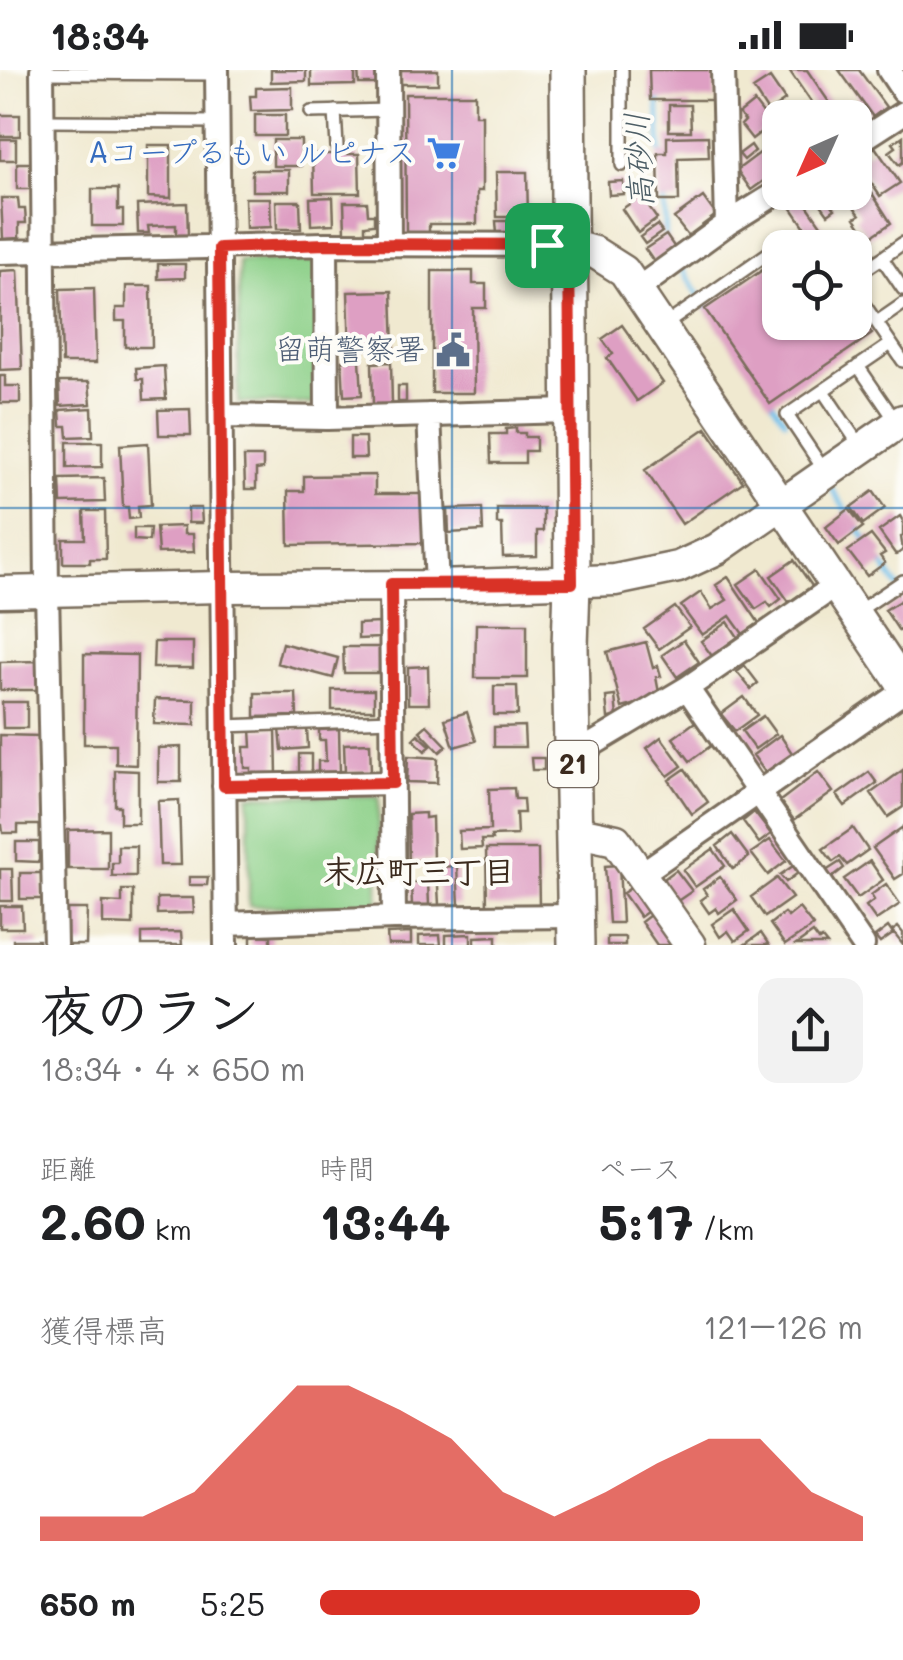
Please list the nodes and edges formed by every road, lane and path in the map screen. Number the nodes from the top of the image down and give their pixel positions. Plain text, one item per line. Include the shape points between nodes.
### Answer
1 (388, 70) edge
2 (568, 70) edge
3 (622, 70) edge
4 (724, 70) edge
5 (888, 70) edge
6 (42, 72) edge
7 (217, 72) edge
8 (903, 91) edge
9 (388, 110) junction
10 (335, 111) junction
11 (310, 112) dead end
12 (903, 113) edge
13 (43, 120) junction
14 (218, 122) junction
15 (872, 133) edge
16 (338, 147) dead end
17 (622, 165) dead end
18 (762, 202) edge
19 (727, 224) junction
20 (903, 243) edge
21 (326, 244) junction
22 (389, 244) junction
23 (569, 245) junction
24 (219, 248) junction
25 (44, 251) junction
26 (0, 252) edge
27 (762, 257) edge
28 (882, 258) junction
29 (872, 265) edge
30 (903, 289) edge
31 (636, 290) junction
32 (903, 304) edge
33 (872, 315) edge
34 (877, 322) junction
35 (662, 327) junction
36 (891, 344) junction
37 (903, 361) edge
38 (858, 366) junction
39 (822, 391) junction
40 (569, 412) junction
41 (429, 415) junction
42 (220, 416) junction
43 (327, 418) junction
44 (900, 422) edge
45 (862, 448) junction
46 (826, 473) junction
47 (780, 505) junction
48 (903, 581) edge
49 (572, 583) junction
50 (391, 584) junction
51 (437, 586) junction
52 (835, 586) junction
53 (222, 587) junction
54 (0, 592) edge
55 (47, 592) junction
56 (854, 614) junction
57 (900, 674) edge
58 (687, 688) junction
59 (392, 720) junction
60 (224, 726) junction
61 (573, 756) junction
62 (393, 783) junction
63 (224, 786) junction
64 (758, 792) junction
65 (573, 831) junction
66 (641, 874) junction
67 (394, 918) junction
68 (576, 930) edge
69 (226, 935) edge
70 (55, 945) edge
71 (690, 945) edge
72 (863, 945) edge

1 - 9 street
2 - 23 main road, 21
3 - 17 lane
4 - 19 street
5 - 8 street
6 - 7 lane
6 - 13 street
7 - 14 street
9 - 10 lane
9 - 22 street
10 - 11 lane
10 - 16 lane
12 - 15 street
13 - 14 lane
13 - 25 street
14 - 24 street
18 - 19 street
19 - 31 street
20 - 28 lane
21 - 22 street
21 - 24 street
21 - 43 street
22 - 23 street
23 - 31 street via 624,270
23 - 40 main road, 21
24 - 25 street
24 - 42 street
25 - 26 street
25 - 55 street
27 - 35 lane
28 - 29 lane
28 - 30 lane
31 - 35 street
32 - 34 lane
33 - 34 lane
34 - 36 lane
35 - 47 street
36 - 37 lane
36 - 38 lane
38 - 39 lane
38 - 44 lane
39 - 45 lane
39 - 46 lane via 787,415
40 - 41 street
40 - 49 main road, 21
41 - 43 street
41 - 51 street
42 - 43 street
42 - 53 street
44 - 45 street
45 - 46 street
46 - 47 street
47 - 49 street via 678,567
47 - 52 street
48 - 56 lane
49 - 51 street
49 - 61 main road, 21
50 - 51 street
50 - 53 street
50 - 59 street
52 - 56 street
52 - 58 street
53 - 55 street
53 - 60 street
54 - 55 street
55 - 70 street
56 - 57 street
57 - 64 street
58 - 61 street
58 - 64 street
59 - 60 lane
59 - 62 street
60 - 63 street
61 - 65 main road, 21
62 - 63 street
62 - 67 street
63 - 69 street
64 - 66 street
64 - 72 street
65 - 66 street via 616,840
65 - 68 main road, 21
66 - 71 street
67 - 68 street
67 - 69 street

